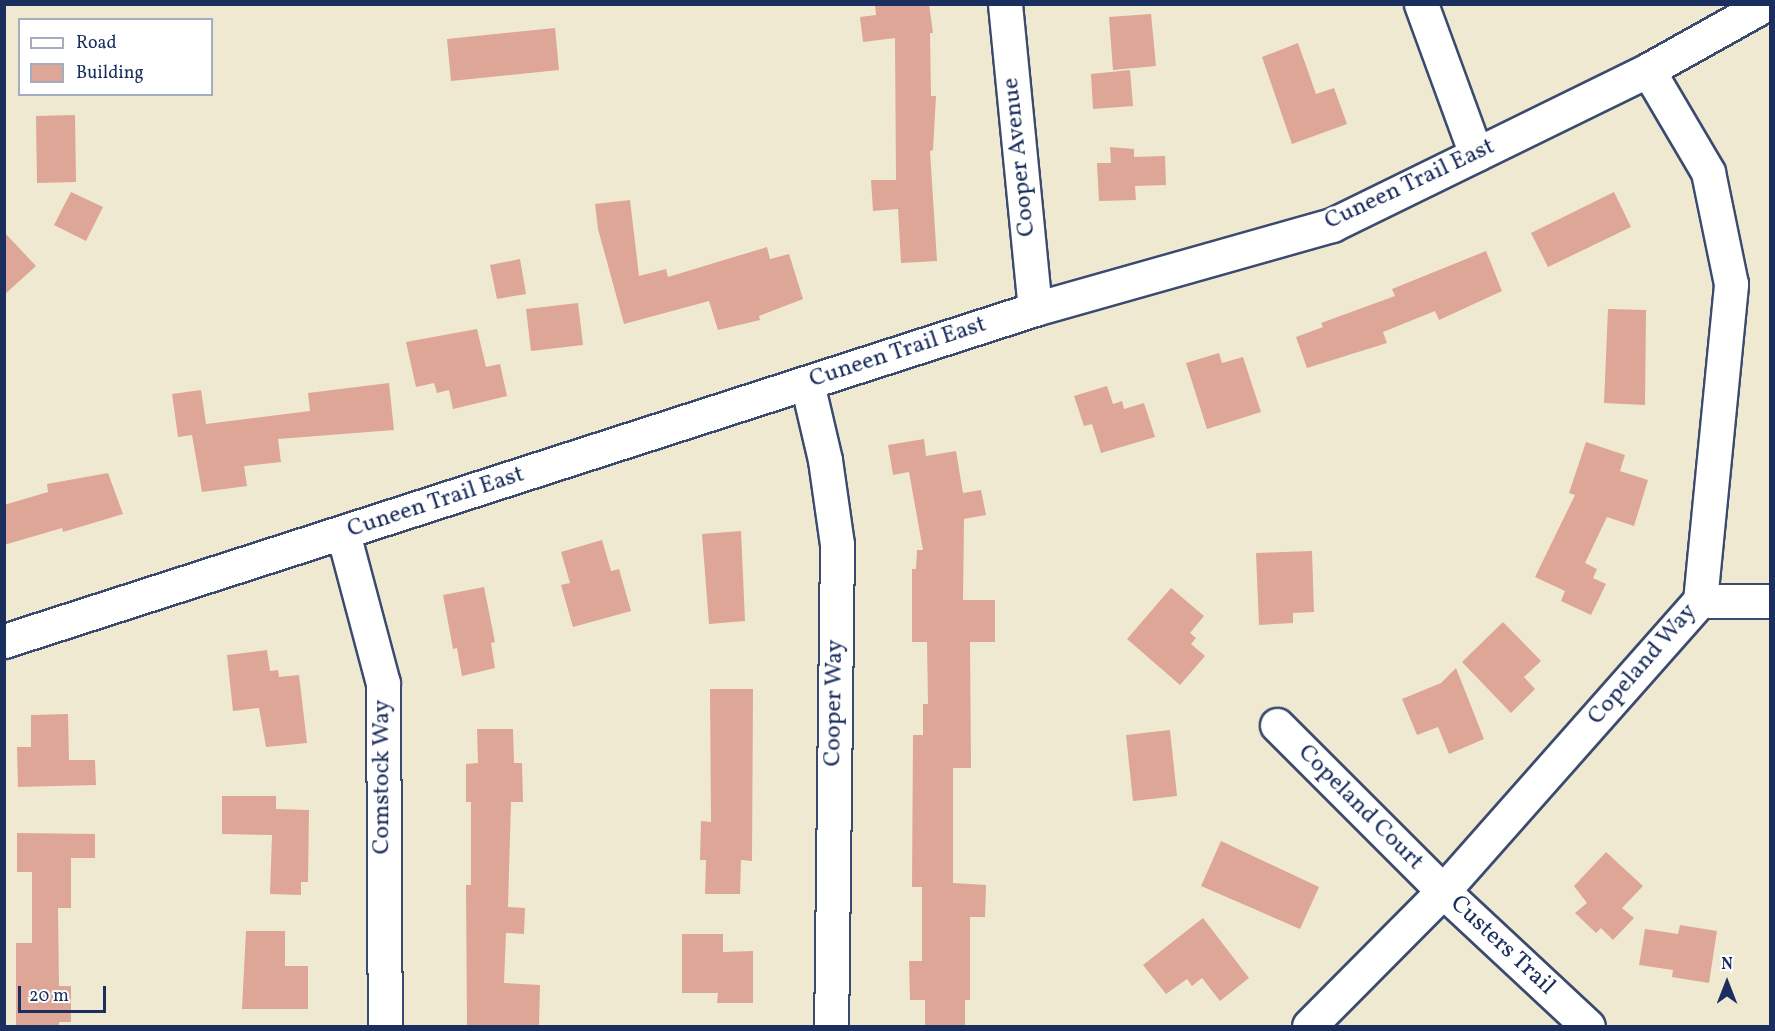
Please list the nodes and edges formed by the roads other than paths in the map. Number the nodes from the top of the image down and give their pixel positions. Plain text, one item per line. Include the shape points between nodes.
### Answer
1 (1005, 4) edge
2 (1421, 4) edge
3 (1766, 4) edge
4 (1648, 70) junction
5 (1476, 154) junction
6 (1035, 309) junction
7 (807, 382) junction
8 (343, 533) junction
9 (1700, 601) junction
10 (1770, 601) edge
11 (4, 641) edge
12 (1277, 725) dead end
13 (1443, 891) junction
14 (385, 1026) edge
15 (831, 1026) edge
16 (1309, 1026) edge
17 (1588, 1026) edge

1 - 6 street, Cooper Avenue
2 - 5 street
3 - 4 street, Cuneen Trail East
4 - 5 street, Cuneen Trail East
4 - 9 street, Copeland Way via 1708,172 1731,284
5 - 6 street, Cuneen Trail East via 1332,225
6 - 7 street, Cuneen Trail East
7 - 8 street, Cuneen Trail East
7 - 15 street, Cooper Way via 825,460 837,544
8 - 11 street, Cuneen Trail East
8 - 14 street, Comstock Way via 382,683
9 - 10 street
9 - 13 street, Copeland Way
12 - 13 street, Copeland Court
13 - 16 street, Copeland Way
13 - 17 street, Custers Trail

